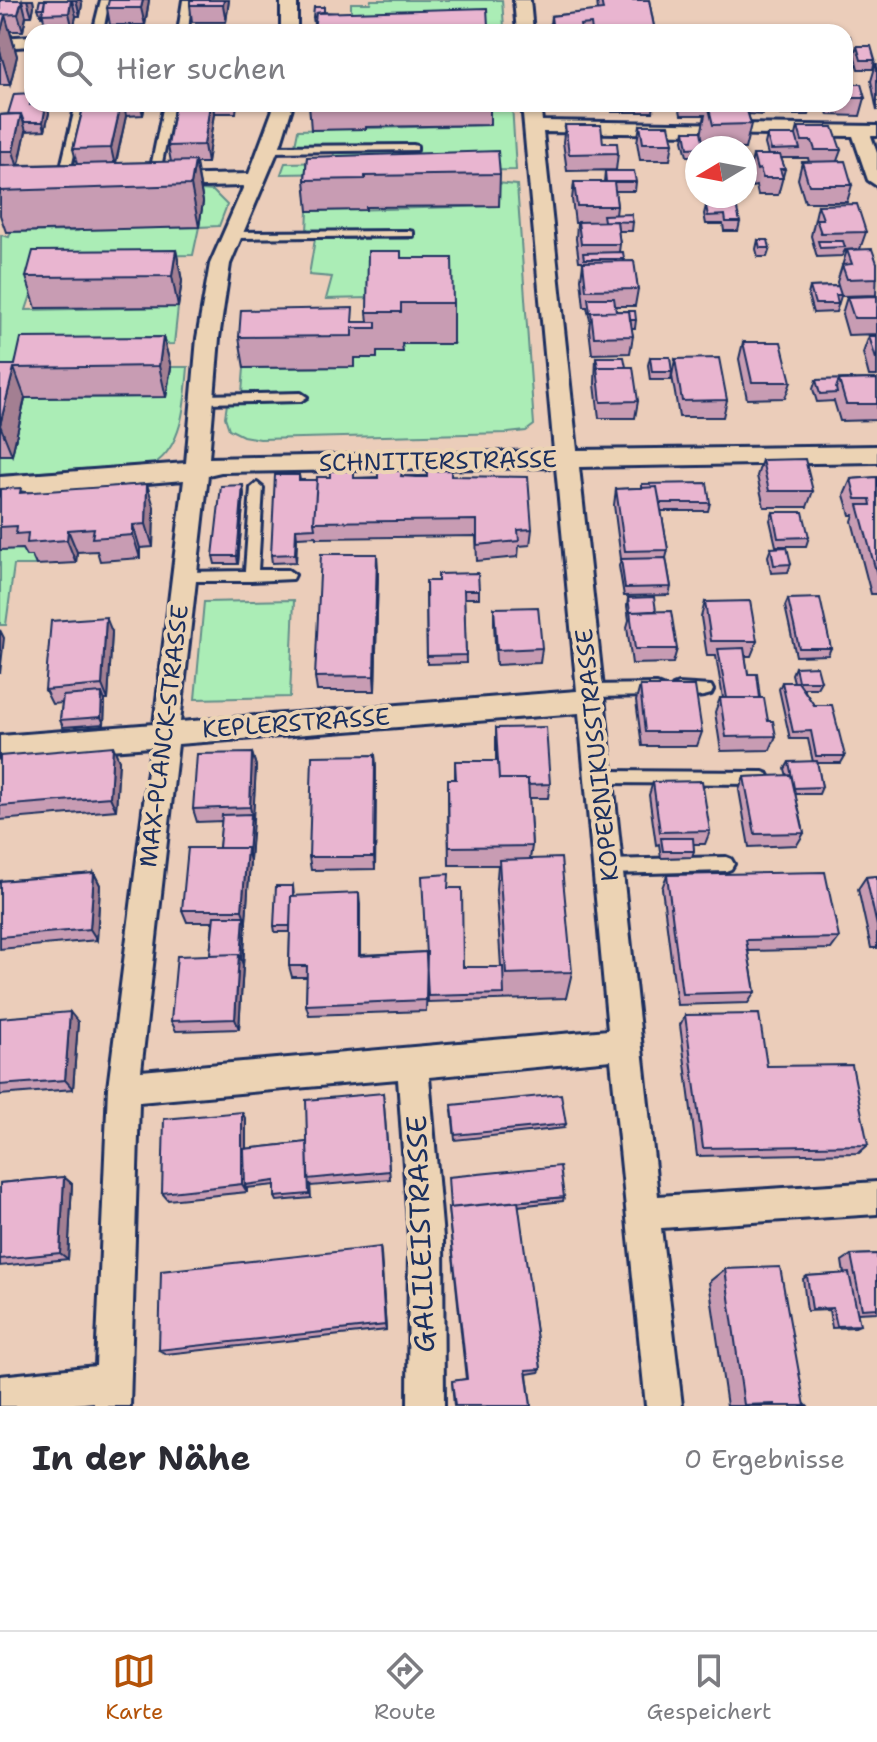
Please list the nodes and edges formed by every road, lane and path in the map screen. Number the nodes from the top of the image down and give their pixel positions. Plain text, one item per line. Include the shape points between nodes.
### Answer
1 (105, 0) edge
2 (187, 0) edge
3 (289, 0) edge
4 (522, 0) edge
5 (100, 24) edge
6 (184, 24) edge
7 (289, 24) edge
8 (524, 24) edge
9 (24, 42) edge
10 (0, 43) edge
11 (79, 112) edge
12 (167, 112) edge
13 (281, 112) edge
14 (532, 115) edge
15 (869, 131) edge
16 (413, 148) dead end
17 (269, 149) junction
18 (256, 180) junction
19 (877, 180) edge
20 (145, 182) joint
21 (63, 184) edge
22 (409, 234) dead end
23 (232, 235) junction
24 (301, 397) dead end
25 (203, 399) junction
26 (877, 454) edge
27 (568, 459) junction
28 (197, 469) junction
29 (0, 486) edge
30 (257, 488) dead end
31 (288, 575) dead end
32 (251, 576) junction
33 (184, 577) junction
34 (706, 690) dead end
35 (591, 696) junction
36 (165, 733) junction
37 (0, 747) edge
38 (599, 777) junction
39 (763, 778) edge
40 (726, 864) dead end
41 (608, 867) junction
42 (625, 1044) junction
43 (412, 1062) junction
44 (124, 1088) junction
45 (877, 1198) edge
46 (644, 1213) junction
47 (0, 1394) edge
48 (113, 1394) edge
49 (426, 1406) edge
50 (664, 1406) edge

1 - 5 lane
2 - 6 lane
3 - 7 street
4 - 8 street
9 - 10 street
11 - 21 lane
12 - 20 lane
13 - 17 street, MAX-PLANCK-STRASSE
14 - 15 street
14 - 27 street, KOPERNIKUSSTRASSE
15 - 19 street
16 - 17 lane
17 - 18 street, MAX-PLANCK-STRASSE
18 - 20 street
18 - 23 street, MAX-PLANCK-STRASSE
22 - 23 lane
23 - 25 street, MAX-PLANCK-STRASSE via 218,271
24 - 25 lane
25 - 28 street, MAX-PLANCK-STRASSE
26 - 27 street, SCHNITTERSTRASSE
27 - 28 street, SCHNITTERSTRASSE via 221,464
27 - 35 street, KOPERNIKUSSTRASSE
28 - 29 street, SCHNITTERSTRASSE
28 - 33 street, MAX-PLANCK-STRASSE
30 - 32 lane
31 - 32 lane
32 - 33 lane
33 - 36 street, MAX-PLANCK-STRASSE
34 - 35 lane
35 - 36 street, KEPLERSTRASSE
35 - 38 street, KOPERNIKUSSTRASSE
36 - 37 street, KEPLERSTRASSE
36 - 44 street, MAX-PLANCK-STRASSE
38 - 39 lane
38 - 41 street, KOPERNIKUSSTRASSE
40 - 41 lane
41 - 42 street, KOPERNIKUSSTRASSE
42 - 43 street
42 - 46 street, KOPERNIKUSSTRASSE
43 - 44 street
43 - 49 street, GALILEISTRASSE via 426,1238
44 - 48 street, MAX-PLANCK-STRASSE
45 - 46 street
46 - 50 street, KOPERNIKUSSTRASSE
47 - 48 street

